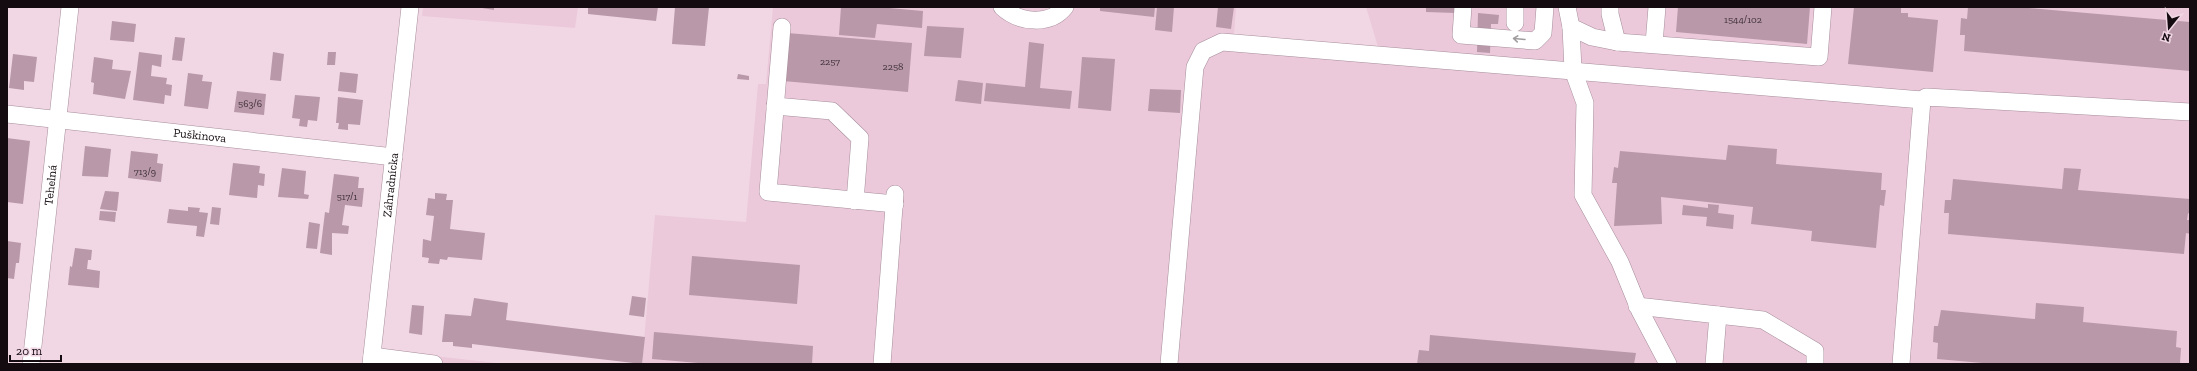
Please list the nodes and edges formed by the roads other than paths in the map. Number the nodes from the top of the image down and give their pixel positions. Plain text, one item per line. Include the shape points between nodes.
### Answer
1 (70, 7) edge
2 (410, 7) edge
3 (1002, 7) edge
4 (1065, 7) edge
5 (1463, 7) edge
6 (1545, 7) edge
7 (1568, 7) edge
8 (1610, 7) edge
9 (1657, 7) edge
10 (1823, 7) edge
11 (782, 27) dead end
12 (1571, 27) junction
13 (1616, 42) junction
14 (1654, 44) junction
15 (1573, 70) junction
16 (1922, 100) junction
17 (775, 106) junction
18 (2190, 112) edge
19 (7, 114) edge
20 (58, 120) junction
21 (394, 157) junction
22 (855, 201) junction
23 (1637, 306) junction
24 (1718, 315) junction
25 (371, 360) edge
26 (31, 364) edge
27 (428, 364) edge
28 (434, 364) edge
29 (882, 364) edge
30 (1169, 364) edge
31 (1668, 364) edge
32 (1714, 364) edge
33 (1815, 364) edge
34 (1902, 364) edge

1 - 20 street, Tehelná
2 - 21 street, Záhradnícka
3 - 4 street via 1020,19 1045,20 1060,13
6 -> 5 street via 1543,33 1535,40 1461,35
7 - 12 street
8 - 13 street
9 - 14 street
10 - 14 street via 1819,58
11 - 17 street
12 - 13 street via 1592,37
12 - 15 street
13 - 14 street
15 - 16 street
15 - 23 street via 1585,103 1583,195 1620,262
15 - 30 street via 1222,42 1203,51 1195,67
16 - 18 street via 1926,97
16 - 34 street
17 - 22 street via 832,111 860,138
17 - 22 street via 768,192
19 - 20 street, Puškinova
20 - 21 street, Puškinova
20 - 26 street, Tehelná
21 - 25 street, Záhradnícka
22 - 29 street via 895,199
23 - 24 street
23 - 31 street
24 - 32 street
24 - 33 street via 1763,320 1815,351
25 - 27 street
27 - 28 street

